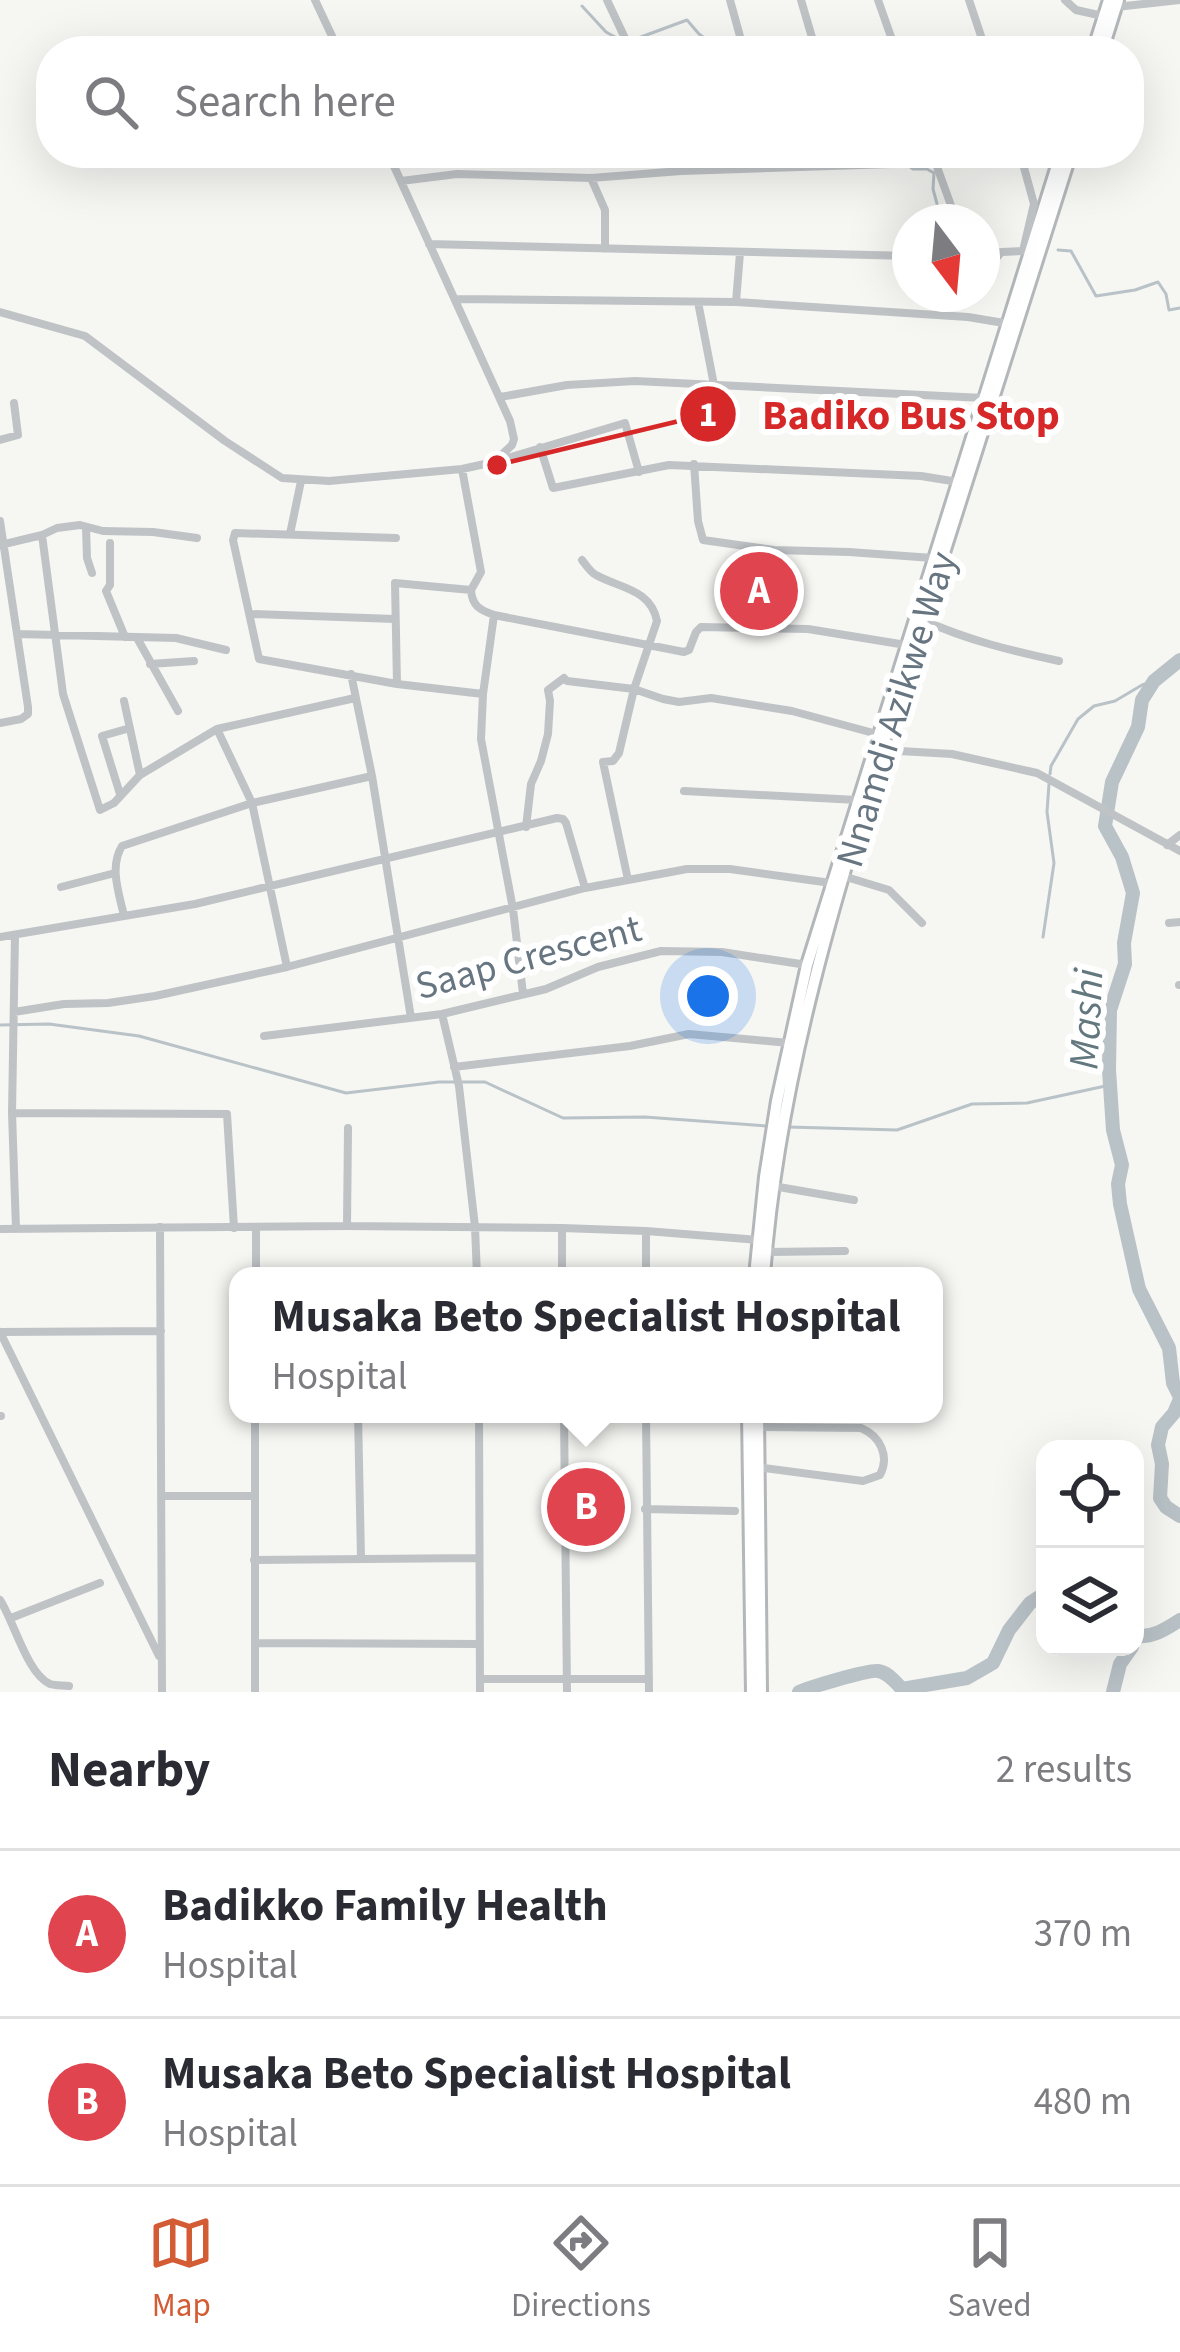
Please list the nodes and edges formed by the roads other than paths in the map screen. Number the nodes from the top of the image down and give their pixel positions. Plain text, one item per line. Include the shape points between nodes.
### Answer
1 (315, 0) edge
2 (607, 0) edge
3 (730, 0) edge
4 (801, 0) edge
5 (878, 0) edge
6 (970, 0) edge
7 (1066, 0) edge
8 (1180, 0) edge
9 (1114, 2) edge
10 (1103, 16) junction
11 (332, 36) edge
12 (623, 36) edge
13 (740, 36) edge
14 (812, 36) edge
15 (891, 36) edge
16 (981, 36) edge
17 (1097, 36) edge
18 (1106, 36) edge
19 (395, 168) edge
20 (680, 168) edge
21 (776, 168) edge
22 (935, 168) edge
23 (1024, 168) edge
24 (1057, 168) edge
25 (1066, 168) edge
26 (681, 171) junction
27 (591, 178) junction
28 (401, 182) junction
29 (950, 204) edge
30 (429, 244) junction
31 (605, 249) junction
32 (1000, 252) edge
33 (740, 253) junction
34 (892, 256) edge
35 (455, 298) junction
36 (698, 302) junction
37 (736, 302) junction
38 (0, 312) edge
39 (1012, 325) junction
40 (714, 385) junction
41 (500, 397) junction
42 (984, 398) junction
43 (14, 403) dead end
44 (0, 440) edge
45 (540, 447) junction
46 (494, 462) junction
47 (694, 464) junction
48 (462, 469) junction
49 (639, 472) junction
50 (301, 481) junction
51 (958, 482) junction
52 (0, 521) edge
53 (86, 527) junction
54 (290, 534) junction
55 (42, 535) junction
56 (197, 538) dead end
57 (396, 538) dead end
58 (110, 543) dead end
59 (2, 544) edge
60 (933, 558) junction
61 (582, 560) dead end
62 (92, 573) dead end
63 (472, 590) junction
64 (251, 614) junction
65 (494, 615) junction
66 (395, 619) junction
67 (923, 620) junction
68 (17, 634) junction
69 (55, 634) junction
70 (125, 637) junction
71 (136, 638) junction
72 (649, 644) junction
73 (906, 645) junction
74 (226, 650) dead end
75 (194, 661) dead end
76 (1059, 662) dead end
77 (150, 664) junction
78 (351, 674) junction
79 (397, 684) junction
80 (634, 688) junction
81 (483, 694) junction
82 (355, 698) junction
83 (124, 701) dead end
84 (178, 711) dead end
85 (0, 723) edge
86 (130, 728) junction
87 (217, 729) junction
88 (877, 734) junction
89 (882, 750) junction
90 (140, 775) junction
91 (372, 776) junction
92 (684, 791) dead end
93 (120, 794) junction
94 (857, 800) junction
95 (252, 803) junction
96 (526, 826) junction
97 (499, 832) junction
98 (1180, 835) edge
99 (1167, 845) junction
100 (1180, 851) edge
101 (386, 858) junction
102 (115, 873) junction
103 (837, 879) junction
104 (628, 880) junction
105 (271, 886) junction
106 (61, 887) dead end
107 (585, 888) junction
108 (513, 909) junction
109 (124, 916) junction
110 (1180, 922) edge
111 (922, 923) dead end
112 (1168, 923) dead end
113 (15, 935) junction
114 (0, 937) edge
115 (400, 937) junction
116 (807, 965) junction
117 (287, 967) junction
118 (523, 994) junction
119 (442, 1014) junction
120 (411, 1018) junction
121 (14, 1019) junction
122 (264, 1036) dead end
123 (789, 1043) junction
124 (457, 1076) junction
125 (12, 1113) junction
126 (348, 1128) dead end
127 (773, 1186) junction
128 (854, 1200) dead end
129 (347, 1226) junction
130 (160, 1227) junction
131 (475, 1227) junction
132 (234, 1228) junction
133 (256, 1228) junction
134 (562, 1228) junction
135 (0, 1229) edge
136 (16, 1229) junction
137 (646, 1231) junction
138 (764, 1245) junction
139 (845, 1251) dead end
140 (256, 1267) edge
141 (477, 1267) edge
142 (562, 1267) edge
143 (646, 1267) edge
144 (761, 1267) edge
145 (160, 1331) junction
146 (0, 1332) edge
147 (256, 1423) edge
148 (358, 1423) edge
149 (479, 1423) edge
150 (564, 1423) edge
151 (646, 1423) edge
152 (748, 1423) edge
153 (758, 1423) edge
154 (787, 1423) edge
155 (757, 1466) junction
156 (160, 1496) junction
157 (255, 1496) junction
158 (645, 1509) junction
159 (735, 1511) dead end
160 (361, 1558) junction
161 (478, 1558) junction
162 (254, 1560) junction
163 (100, 1583) dead end
164 (0, 1600) edge
165 (11, 1618) junction
166 (256, 1643) junction
167 (480, 1644) junction
168 (162, 1663) junction
169 (480, 1679) junction
170 (567, 1679) junction
171 (649, 1679) junction
172 (69, 1686) dead end
173 (162, 1692) edge
174 (255, 1692) edge
175 (480, 1692) edge
176 (567, 1692) edge
177 (649, 1692) edge
178 (756, 1692) edge

1 - 11 street
2 - 12 street
3 - 13 street
4 - 14 street
5 - 15 street
6 - 16 street
7 - 10 street
8 - 9 street
9 - 10 highway
9 - 18 highway
10 - 17 highway
19 - 28 street
20 - 26 street
21 - 26 street
22 - 29 street
23 - 32 street via 1034,204 1023,251
24 - 39 highway, Nnamdi Azikwe Way
25 - 39 highway, Nnamdi Azikwe Way
26 - 27 street
27 - 28 street via 457,174
27 - 31 street via 605,210
28 - 30 street
30 - 31 street
30 - 35 street
31 - 33 street
33 - 34 street
33 - 37 street
35 - 36 street
35 - 41 street
36 - 37 street
36 - 40 street
37 - 39 street
38 - 50 street via 85,336 225,441 282,478
39 - 42 highway, Nnamdi Azikwe Way
39 - 67 highway, Nnamdi Azikwe Way
40 - 41 street via 613,382
40 - 42 street
41 - 46 street via 514,439
42 - 51 highway, Nnamdi Azikwe Way
43 - 44 street via 18,435
45 - 46 street
45 - 49 street via 553,488
45 - 49 street via 625,423
46 - 48 street
47 - 49 street
47 - 51 street
47 - 60 street via 703,540
48 - 50 street
48 - 63 street via 481,572
50 - 54 street
51 - 60 highway, Nnamdi Azikwe Way
52 - 59 street
53 - 55 street
53 - 56 street
53 - 62 street
54 - 57 street
54 - 64 street via 233,536
55 - 59 street
55 - 69 street
58 - 70 street via 106,591
59 - 68 street
60 - 73 highway, Nnamdi Azikwe Way
61 - 72 street via 655,609
63 - 65 street via 477,607
63 - 66 street via 395,583
64 - 66 street
64 - 78 street via 259,658
65 - 72 street
65 - 81 street
66 - 79 street
67 - 76 street
67 - 89 highway, Nnamdi Azikwe Way
68 - 69 street
68 - 85 street via 28,714
69 - 70 street
69 - 93 street via 63,694 100,810
70 - 71 street
71 - 74 street
71 - 77 street
72 - 73 street via 687,652 701,627 808,629
72 - 80 street
73 - 88 highway, Nnamdi Azikwe Way
75 - 77 street
77 - 84 street
78 - 79 street
78 - 82 street
79 - 81 street
80 - 88 street via 680,702 711,698 792,711
80 - 96 street via 564,678 548,690 548,734
80 - 104 street via 619,753 603,763
81 - 97 street via 482,739
82 - 87 street
82 - 91 street
83 - 86 street
86 - 90 street
86 - 93 street via 102,736
87 - 90 street
87 - 95 street
88 - 94 highway, Nnamdi Azikwe Way
89 - 99 street via 952,754 1037,773
89 - 103 highway, Nnamdi Azikwe Way
90 - 93 street
91 - 95 street
91 - 101 street
92 - 94 street
94 - 103 highway, Nnamdi Azikwe Way
95 - 102 street via 122,846
95 - 105 street
96 - 97 street
96 - 107 street via 563,819
97 - 101 street
97 - 108 street
98 - 99 street
99 - 100 street
101 - 105 street
101 - 115 street
102 - 106 street
102 - 109 street
103 - 104 street via 687,868
103 - 111 street via 889,890
103 - 116 highway, Nnamdi Azikwe Way
103 - 127 highway, Nnamdi Azikwe Way
104 - 107 street
105 - 109 street
105 - 117 street
107 - 108 street
108 - 115 street
108 - 118 street
109 - 113 street
110 - 112 street
113 - 114 street
113 - 121 street
115 - 117 street
115 - 120 street
116 - 118 street, Saap Crescent via 662,951
116 - 123 highway, Nnamdi Azikwe Way
117 - 121 street
118 - 119 street, Saap Crescent
119 - 120 street, Saap Crescent
119 - 124 street
120 - 122 street, Saap Crescent
121 - 125 street
123 - 124 street via 689,1034
123 - 138 highway, Nnamdi Azikwe Way via 771,1139
124 - 131 street
125 - 132 street via 227,1114
125 - 136 street
126 - 129 street
127 - 128 street
127 - 138 highway, Nnamdi Azikwe Way
129 - 131 street
129 - 133 street
130 - 132 street
130 - 136 street
130 - 145 street
131 - 134 street
131 - 141 street
132 - 133 street
133 - 140 street
134 - 137 street
134 - 142 street
135 - 136 street
137 - 138 street
137 - 143 street
138 - 139 street
138 - 144 highway, Nnamdi Azikwe Way
145 - 146 street
145 - 156 street
146 - 168 street
147 - 157 street
148 - 160 street
149 - 161 street
150 - 170 street
151 - 158 street
152 - 178 highway
153 - 155 highway
154 - 155 street via 872,1433 885,1464 880,1475 863,1481
155 - 178 highway
156 - 157 street
156 - 168 street
157 - 162 street
158 - 159 street
158 - 171 street
160 - 161 street
160 - 162 street
161 - 167 street
162 - 166 street
163 - 165 street
164 - 165 street
165 - 172 street via 35,1671
166 - 167 street
166 - 174 street
167 - 169 street
168 - 173 street
169 - 170 street
169 - 175 street
170 - 171 street
170 - 176 street
171 - 177 street

